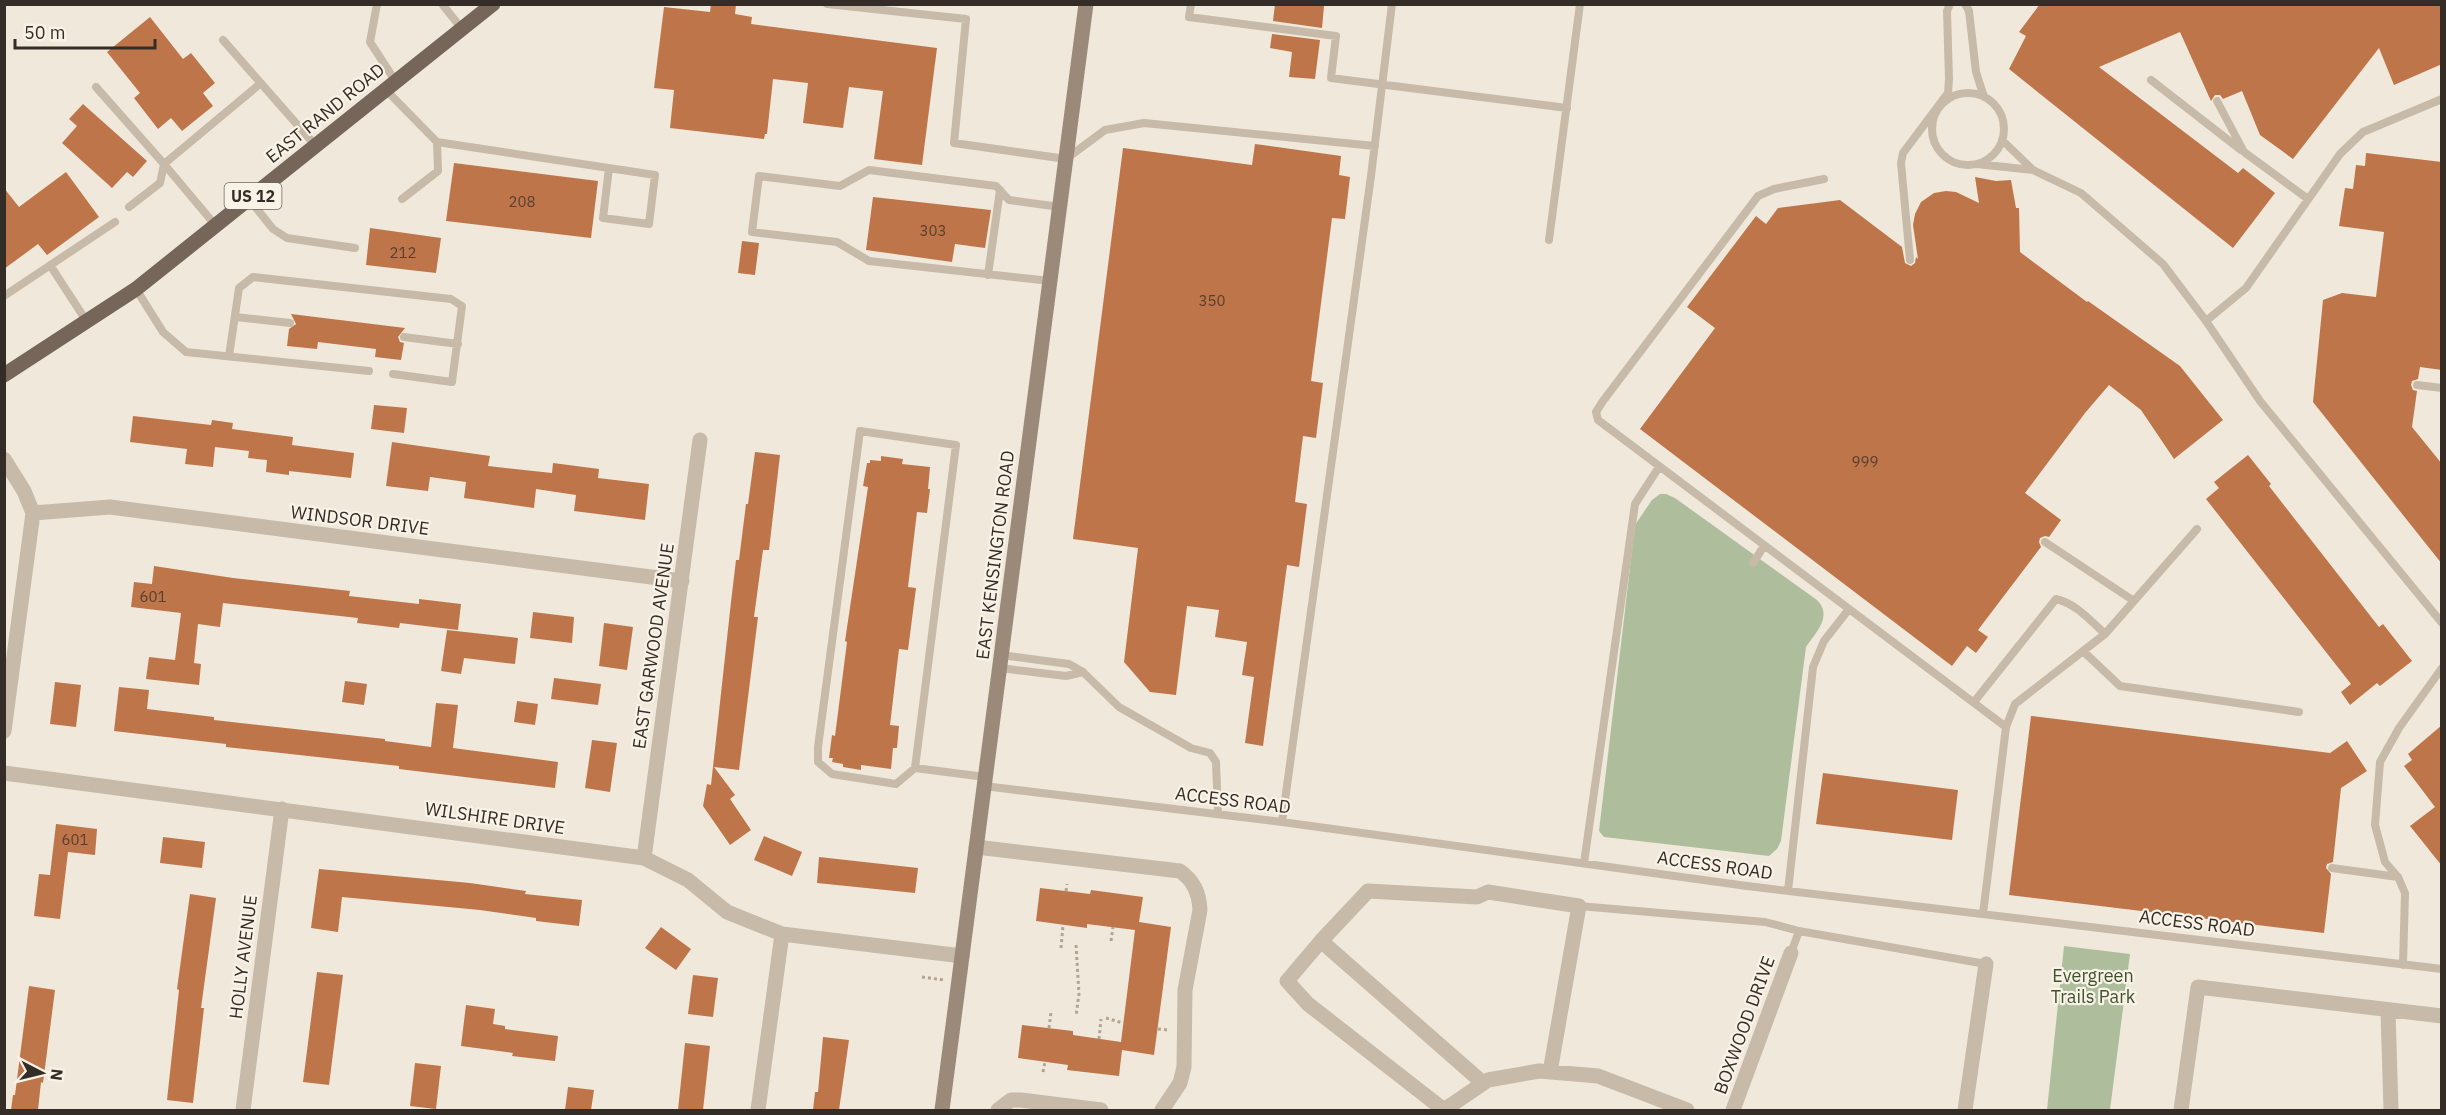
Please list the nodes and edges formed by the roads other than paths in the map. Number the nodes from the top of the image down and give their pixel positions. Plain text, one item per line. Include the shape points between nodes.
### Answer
1 (377, 4) edge
2 (442, 4) edge
3 (493, 4) edge
4 (827, 4) edge
5 (1086, 4) edge
6 (1191, 4) edge
7 (1392, 4) edge
8 (1580, 4) edge
9 (1950, 4) edge
10 (1965, 4) edge
11 (462, 29) junction
12 (223, 40) dead end
13 (2151, 80) dead end
14 (261, 83) junction
15 (1382, 84) junction
16 (391, 86) junction
17 (96, 87) dead end
18 (1984, 97) junction
19 (2442, 99) edge
20 (2217, 101) dead end
21 (1567, 108) junction
22 (1937, 110) junction
23 (2002, 140) junction
24 (437, 142) junction
25 (316, 146) junction
26 (1376, 146) junction
27 (2244, 152) junction
28 (1066, 159) junction
29 (164, 164) junction
30 (1975, 164) junction
31 (609, 168) junction
32 (2033, 170) junction
33 (1824, 179) dead end
34 (1000, 190) junction
35 (249, 199) junction
36 (402, 199) dead end
37 (2308, 199) junction
38 (129, 207) dead end
39 (1060, 207) junction
40 (115, 222) dead end
41 (216, 226) junction
42 (1549, 240) dead end
43 (354, 248) dead end
44 (1910, 260) dead end
45 (50, 265) junction
46 (988, 274) junction
47 (1050, 281) junction
48 (136, 290) junction
49 (4, 296) edge
50 (235, 317) junction
51 (2206, 321) junction
52 (87, 322) junction
53 (290, 323) dead end
54 (404, 337) dead end
55 (458, 344) junction
56 (229, 356) junction
57 (369, 371) dead end
58 (393, 374) dead end
59 (4, 375) edge
60 (2417, 385) dead end
61 (2442, 388) edge
62 (700, 440) dead end
63 (4, 459) edge
64 (1659, 467) junction
65 (33, 513) junction
66 (2197, 528) dead end
67 (2045, 542) dead end
68 (1764, 546) junction
69 (1753, 563) dead end
70 (682, 581) junction
71 (2134, 601) junction
72 (1849, 609) junction
73 (2442, 623) edge
74 (2105, 634) junction
75 (2083, 651) junction
76 (1000, 662) junction
77 (2442, 668) edge
78 (1974, 702) junction
79 (2299, 712) dead end
80 (2006, 727) junction
81 (4, 731) edge
82 (915, 768) junction
83 (4, 773) edge
84 (985, 781) junction
85 (282, 809) junction
86 (1218, 814) junction
87 (1282, 822) junction
88 (976, 847) junction
89 (644, 858) junction
90 (1584, 864) junction
91 (2332, 868) dead end
92 (2398, 877) junction
93 (1788, 891) junction
94 (1579, 906) junction
95 (1983, 914) junction
96 (1800, 931) junction
97 (782, 934) junction
98 (1321, 941) junction
99 (1791, 952) joint
100 (962, 956) junction
101 (1986, 964) joint
102 (2403, 965) junction
103 (2442, 969) edge
104 (2388, 1011) junction
105 (2442, 1016) edge
106 (1550, 1072) junction
107 (1483, 1083) junction
108 (243, 1110) edge
109 (758, 1110) edge
110 (942, 1110) edge
111 (998, 1110) edge
112 (1101, 1110) edge
113 (1162, 1110) edge
114 (1444, 1110) edge
115 (1687, 1110) edge
116 (1732, 1110) edge
117 (1965, 1110) edge
118 (2181, 1110) edge
119 (2391, 1110) edge

1 - 16 lane via 370,42
2 - 11 lane
3 - 11 main road, EAST RAND ROAD / US 12
4 - 28 lane via 966,18 954,143
5 - 28 main road, EAST KENSINGTON ROAD
6 - 15 lane via 1189,17 1336,36 1331,78
7 - 15 lane
8 - 21 lane
9 - 22 lane via 1948,93
10 - 18 lane
11 - 16 main road, EAST RAND ROAD / US 12
12 - 14 lane
13 - 27 lane
14 - 25 lane
14 - 29 lane
15 - 21 lane
15 - 26 lane
16 - 24 lane
16 - 25 main road, EAST RAND ROAD / US 12
17 - 29 lane
18 - 22 lane via 1953,95
18 - 23 lane via 2002,120
19 - 37 lane via 2363,132 2340,154
20 - 27 lane
21 - 42 lane
22 - 30 lane via 1932,133 1942,154 1952,161
22 - 44 lane via 1903,153 1901,163
23 - 30 lane via 1992,155
23 - 32 lane
24 - 31 lane
24 - 36 lane via 438,171
25 - 35 main road, EAST RAND ROAD / US 12
26 - 28 lane via 1144,123 1105,130
26 - 87 lane
27 - 37 lane
28 - 39 main road, EAST KENSINGTON ROAD
29 - 38 lane via 160,183
29 - 41 lane
30 - 32 lane
31 - 31 lane via 655,175 650,224 603,218
32 - 51 lane via 2081,193 2163,264
33 - 64 lane via 1758,196 1596,412 1598,420
34 - 39 lane via 1010,200
34 - 46 lane
34 - 46 lane via 996,186 869,170 840,186 759,176 752,232 837,242 868,261
35 - 41 main road, EAST RAND ROAD / US 12
35 - 43 lane via 273,229 287,238
37 - 51 lane via 2246,288
39 - 47 main road, EAST KENSINGTON ROAD
40 - 45 lane
41 - 48 main road, EAST RAND ROAD / US 12
45 - 49 lane
45 - 52 lane
46 - 47 lane
47 - 76 main road, EAST KENSINGTON ROAD
48 - 52 main road, EAST RAND ROAD / US 12
48 - 56 lane via 163,332 186,352
50 - 53 lane
50 - 55 lane via 239,288 253,277 451,299 462,306
50 - 56 lane
51 - 73 lane via 2260,401
52 - 59 main road, EAST RAND ROAD / US 12
54 - 55 lane
55 - 58 lane via 452,382
56 - 57 lane
60 - 61 lane
62 - 70 street, EAST GARWOOD AVENUE
63 - 65 street
64 - 68 lane
64 - 90 lane via 1635,504
65 - 70 street, WINDSOR DRIVE via 110,507
65 - 81 street
66 - 71 lane
67 - 71 lane
68 - 69 lane
68 - 72 lane
70 - 89 street, EAST GARWOOD AVENUE
71 - 74 lane
72 - 78 lane
72 - 93 lane via 1824,641 1813,667
74 - 75 lane
74 - 78 lane via 2069,604 2056,599
75 - 79 lane via 2120,686
75 - 80 lane via 2014,704
76 - 84 main road, EAST KENSINGTON ROAD
76 - 86 lane via 1069,663 1119,707 1191,748 1210,753 1216,762
77 - 92 lane via 2380,762 2375,825 2385,862
78 - 80 lane
80 - 95 lane
82 - 82 lane via 956,445 860,431 818,762 831,774 896,784
82 - 84 lane, ACCESS ROAD
83 - 85 street, WILSHIRE DRIVE
84 - 86 lane, ACCESS ROAD
84 - 88 main road, EAST KENSINGTON ROAD
85 - 89 street, WILSHIRE DRIVE
85 - 108 street, HOLLY AVENUE
86 - 87 lane, ACCESS ROAD
87 - 90 lane, ACCESS ROAD
88 - 100 main road, EAST KENSINGTON ROAD
88 - 113 street via 1180,871 1188,877 1199,897 1200,910 1185,990 1186,1058 1180,1083
89 - 97 street, WILSHIRE DRIVE via 688,880 727,912
90 - 93 lane, ACCESS ROAD
91 - 92 lane
92 - 102 lane via 2405,893
93 - 95 lane, ACCESS ROAD
94 - 96 lane via 1765,922
94 - 98 street via 1488,892 1477,897 1368,891
94 - 106 street
95 - 102 lane, ACCESS ROAD
96 - 99 lane
96 - 101 lane
97 - 100 street, WILSHIRE DRIVE
97 - 109 street
98 - 107 street
98 - 114 street via 1287,981 1308,1004
99 - 116 street, BOXWOOD DRIVE
100 - 110 main road, EAST KENSINGTON ROAD
101 - 117 street
102 - 103 lane, ACCESS ROAD
104 - 105 street
104 - 118 street via 2198,987
104 - 119 street
106 - 107 street
106 - 115 street via 1598,1076
107 - 114 street
111 - 112 street via 1011,1100 1021,1100

